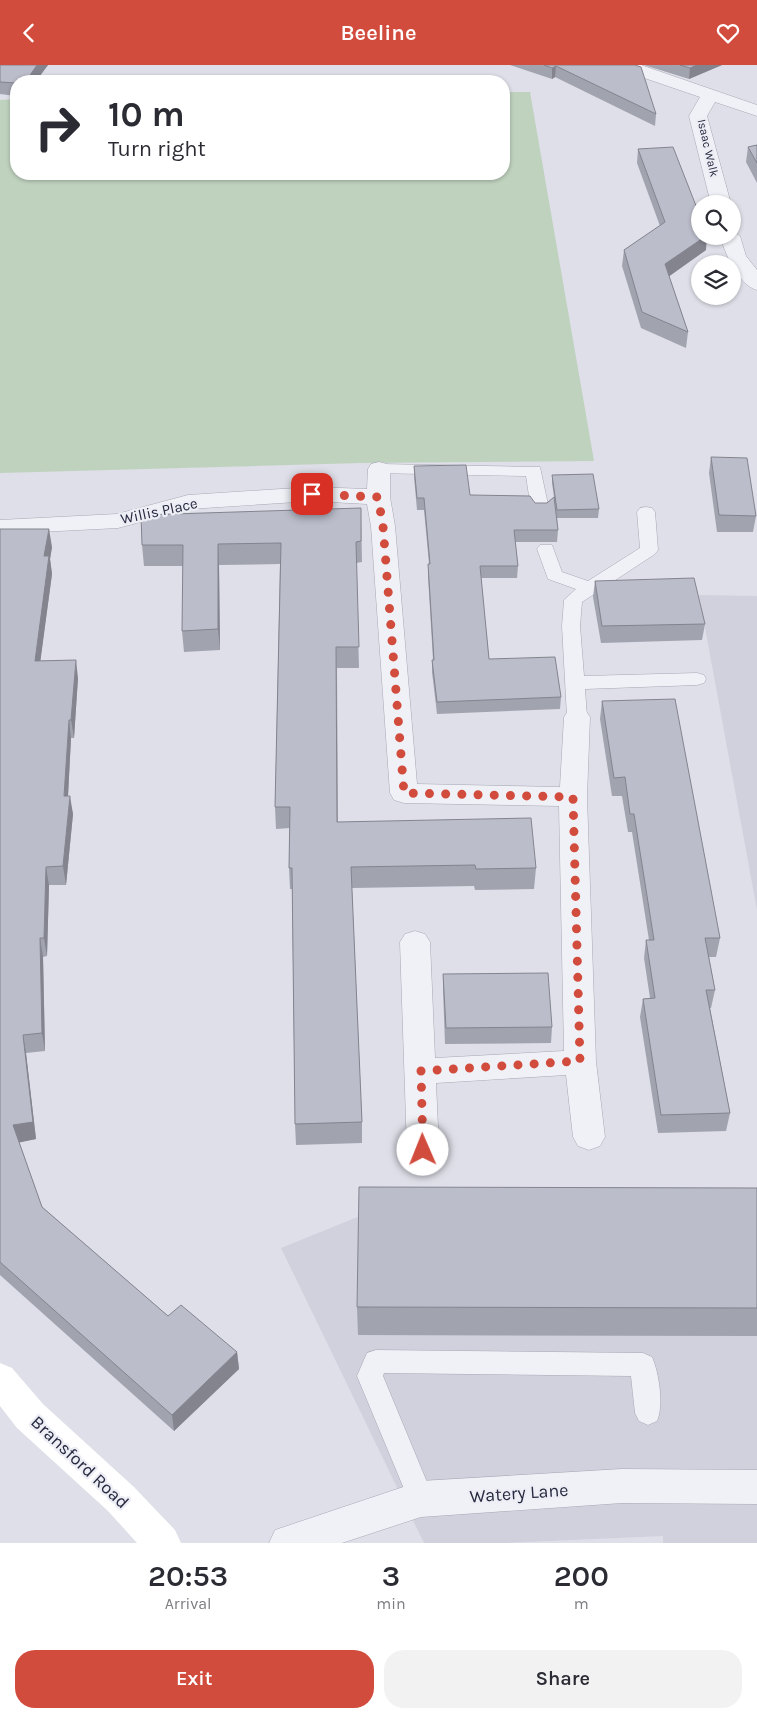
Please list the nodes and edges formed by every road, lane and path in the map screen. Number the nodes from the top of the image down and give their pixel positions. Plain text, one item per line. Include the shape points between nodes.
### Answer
1 (624, 65) edge
2 (711, 94) junction
3 (757, 111) edge
4 (720, 195) edge
5 (733, 245) edge
6 (757, 284) edge
7 (379, 469) joint
8 (378, 497) junction
9 (540, 509) edge
10 (646, 512) dead end
11 (0, 527) edge
12 (546, 549) dead end
13 (588, 588) junction
14 (697, 679) dead end
15 (575, 683) junction
16 (577, 717) joint
17 (573, 797) junction
18 (415, 943) dead end
19 (580, 1061) junction
20 (421, 1071) junction
21 (589, 1137) dead end
22 (423, 1150) dead end
23 (0, 1379) edge
24 (648, 1413) dead end
25 (757, 1487) edge
26 (421, 1499) junction
27 (162, 1543) edge
28 (288, 1543) edge

1 - 2 street
2 - 3 street
2 - 4 street, Isaac Walk via 698,116
5 - 6 street via 736,257
7 - 8 street
7 - 9 lane via 534,471
8 - 11 street, Willis Place via 312,494 188,502 118,521
8 - 17 street via 404,793
10 - 13 lane via 649,550 631,565
12 - 13 lane via 554,575
13 - 15 lane via 573,600 571,626
14 - 15 lane
15 - 16 lane
16 - 17 street
17 - 19 street
18 - 20 street
19 - 20 street
19 - 21 street
20 - 22 street
23 - 27 main road, Bransford Road via 30,1416 121,1499
24 - 26 lane via 643,1365 376,1361 370,1376
25 - 26 street, Watery Lane via 622,1486
26 - 28 street, Watery Lane

